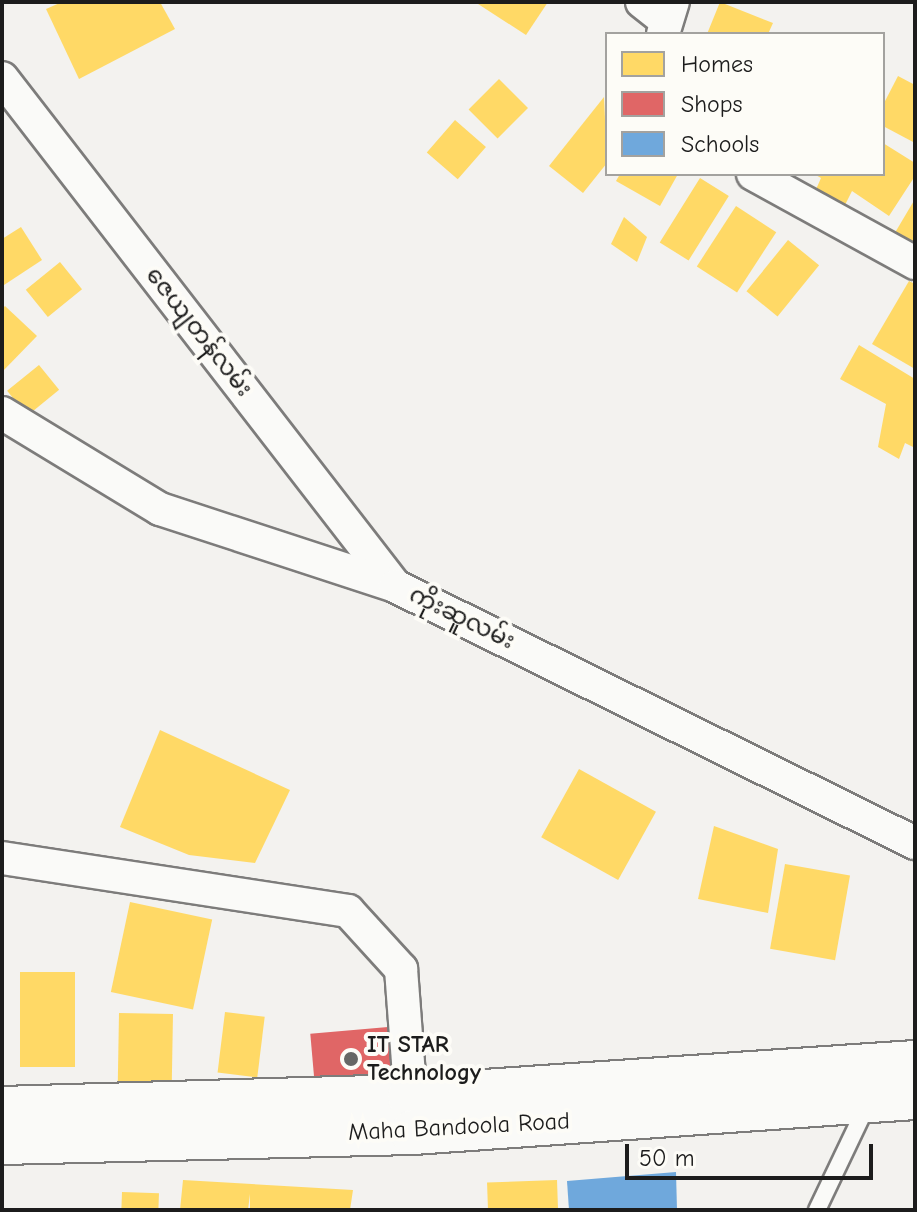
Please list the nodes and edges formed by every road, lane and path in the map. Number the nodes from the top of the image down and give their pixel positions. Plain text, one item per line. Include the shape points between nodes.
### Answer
1 (2, 78) edge
2 (757, 176) edge
3 (915, 263) edge
4 (2, 413) edge
5 (395, 586) junction
6 (915, 843) edge
7 (2, 858) edge
8 (897, 1081) edge
9 (2, 1109) edge
10 (412, 1114) junction
11 (2, 1142) edge
12 (817, 1210) edge

1 - 5 street, ဇေယျတန်လမ်း
2 - 3 street
4 - 5 street, ကိုးဆူလမ်း via 160,509
5 - 6 street, ကိုးဆူလမ်း
7 - 10 street via 348,911 401,969
8 - 10 main road, Maha Bandoola Road
8 - 12 lane
9 - 10 main road, Maha Bandoola Road
10 - 11 main road, Maha Bandoola Road

